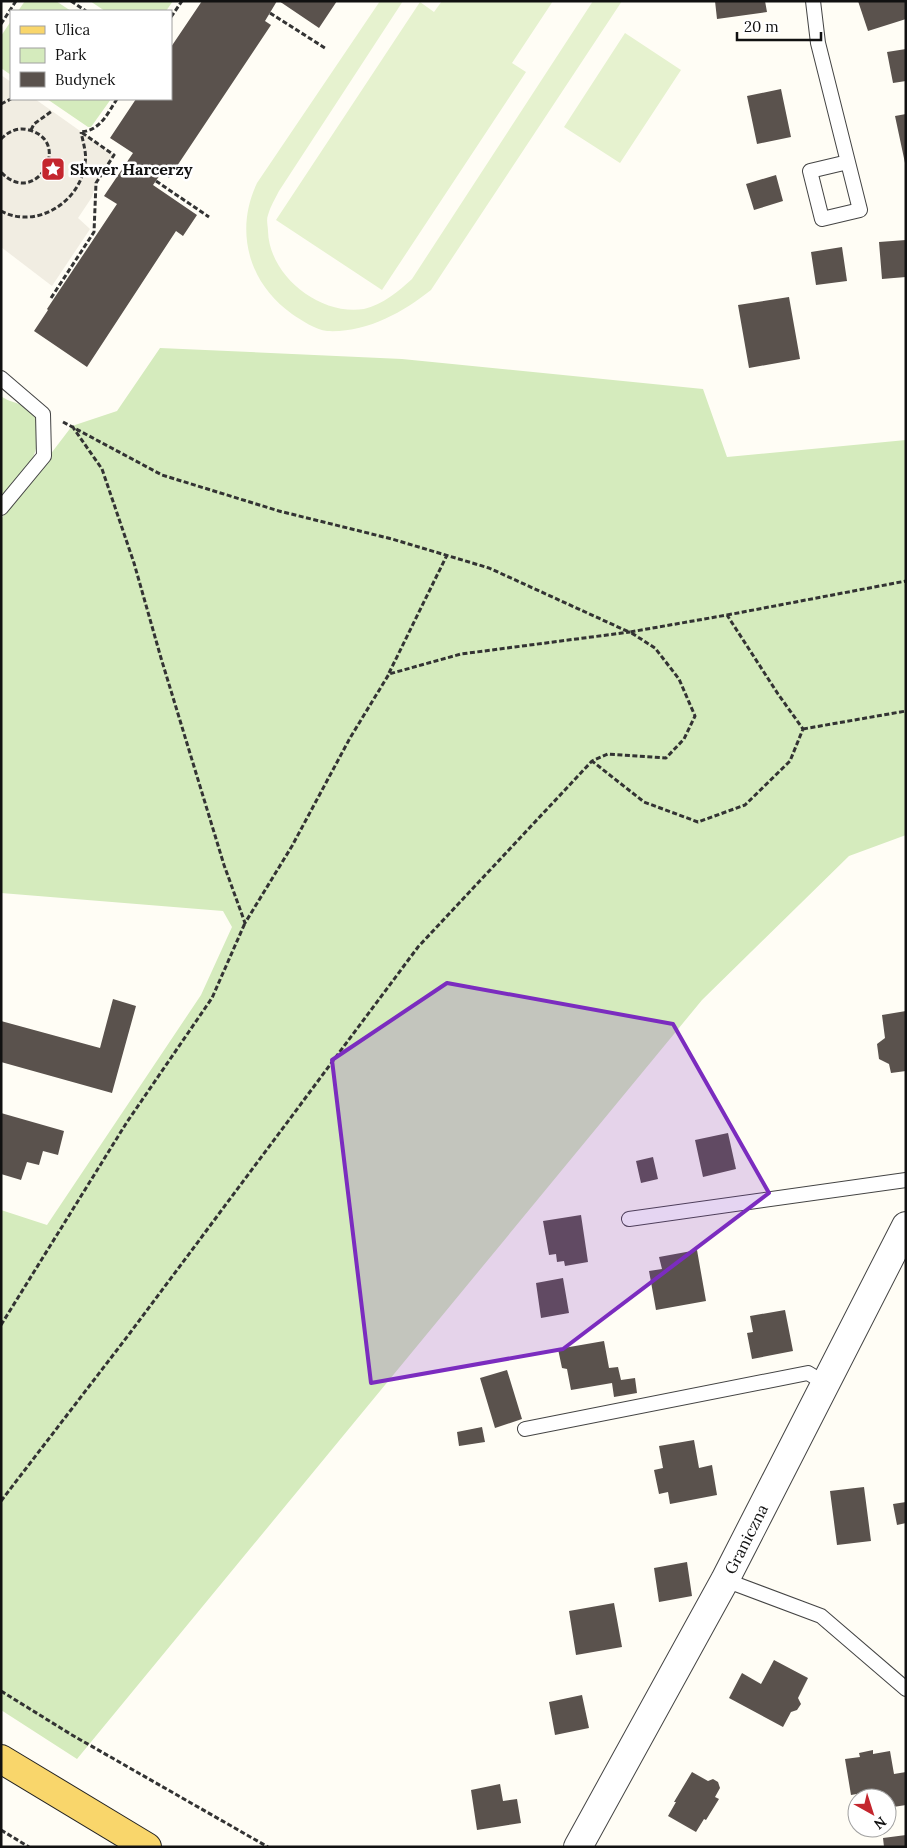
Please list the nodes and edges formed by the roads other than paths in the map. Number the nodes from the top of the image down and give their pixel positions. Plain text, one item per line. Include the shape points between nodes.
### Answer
1 (813, 1) edge
2 (848, 162) junction
3 (1, 378) edge
4 (1, 508) edge
5 (906, 1180) edge
6 (629, 1219) dead end
7 (906, 1226) edge
8 (826, 1384) junction
9 (525, 1429) dead end
10 (725, 1580) junction
11 (906, 1690) edge
12 (1, 1759) edge
13 (147, 1847) edge
14 (578, 1847) edge

1 - 2 lane via 818,43
2 - 2 lane via 810,171 822,219 860,210
3 - 4 lane via 43,414 44,456
5 - 6 lane
7 - 8 street, Graniczna
8 - 9 lane via 808,1373
8 - 10 street, Graniczna
10 - 11 lane via 821,1616
10 - 14 street, Graniczna
12 - 13 main road

